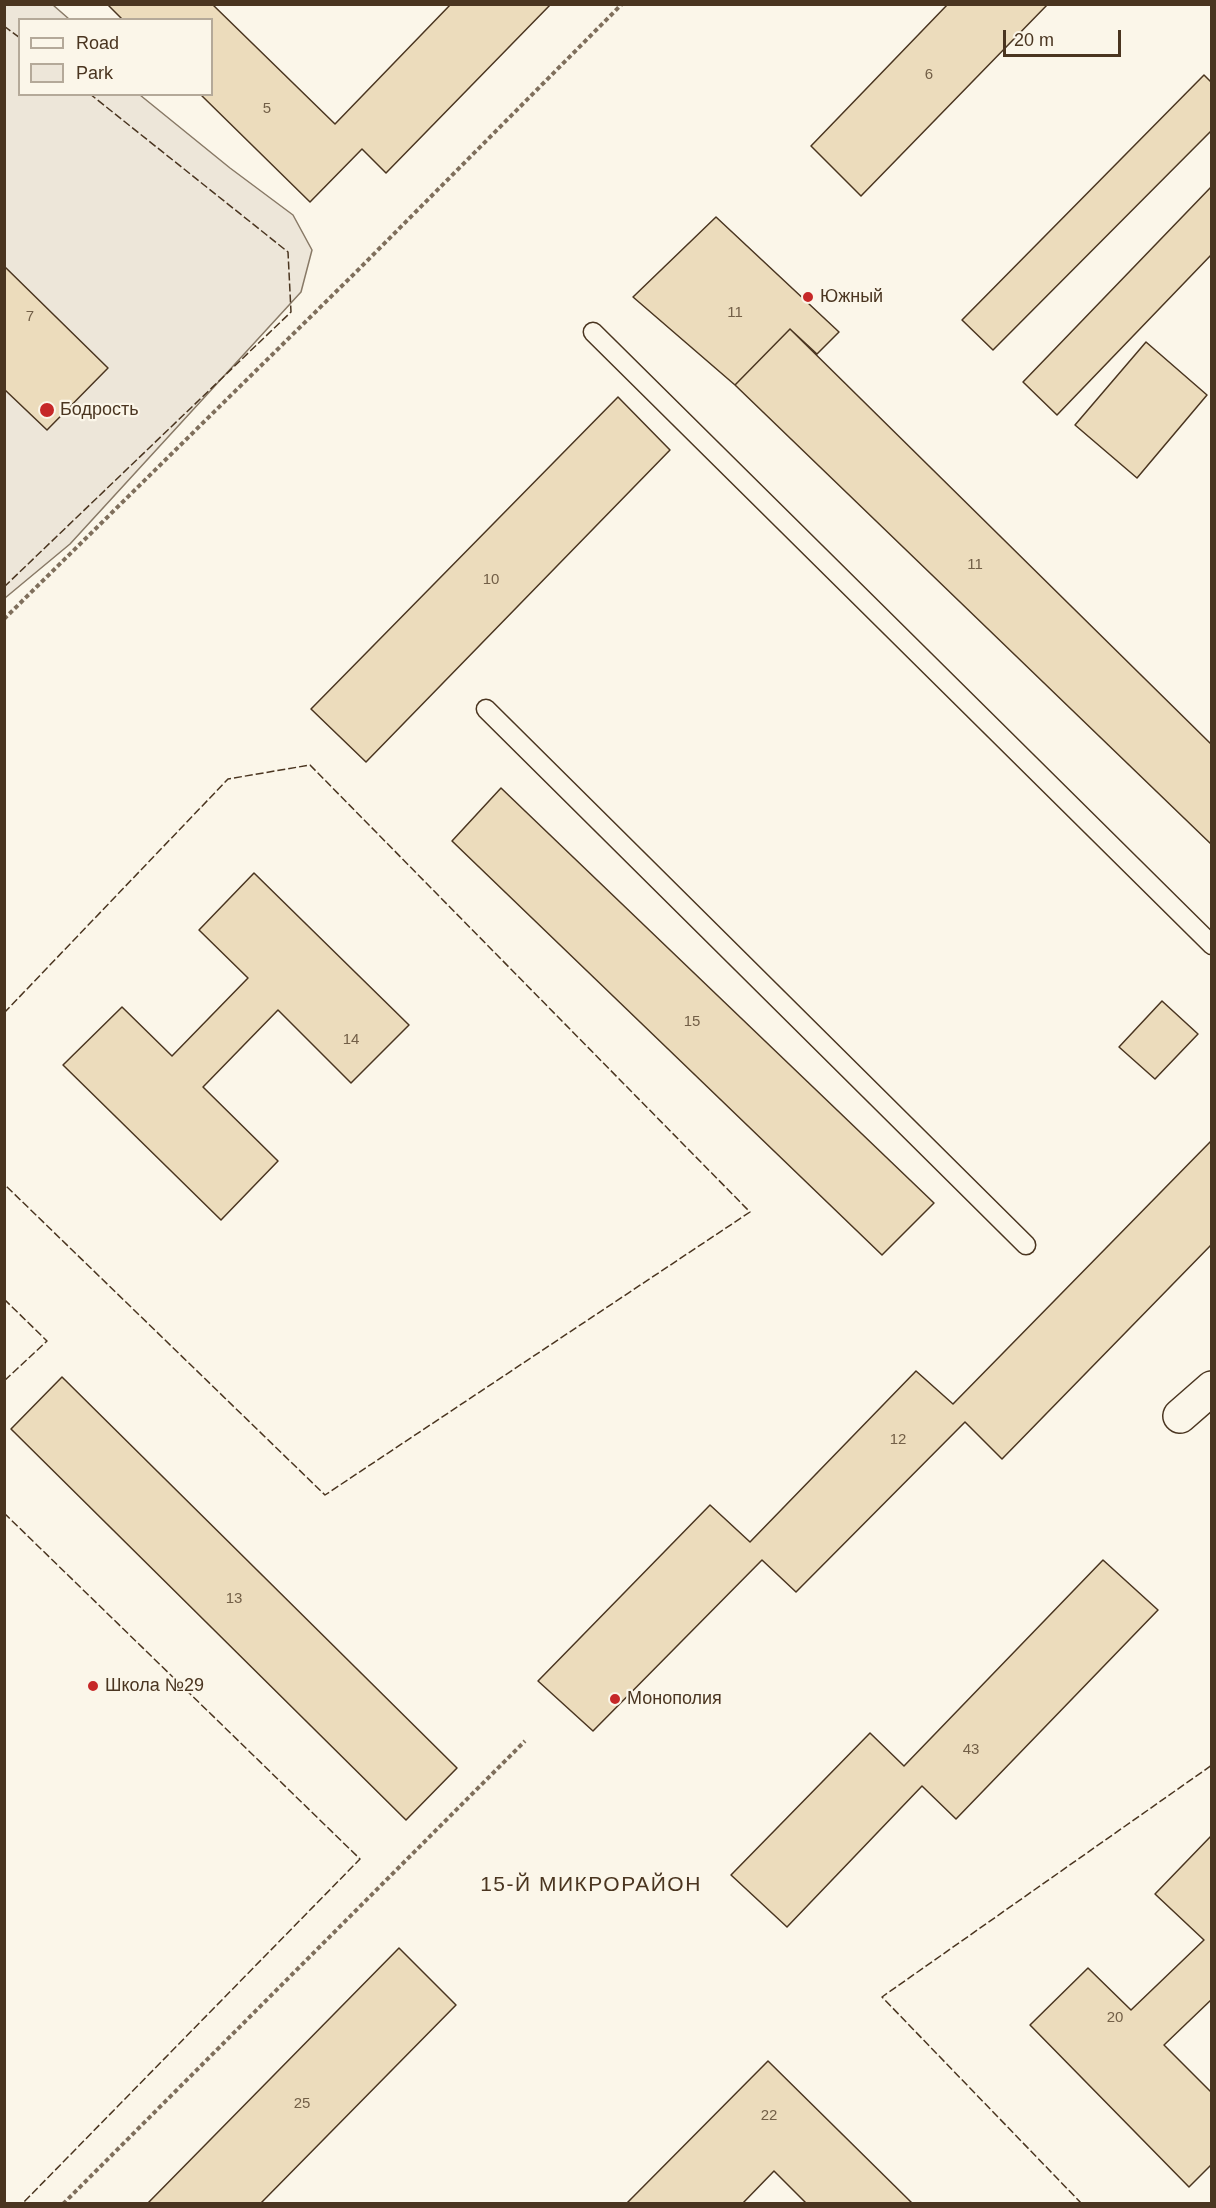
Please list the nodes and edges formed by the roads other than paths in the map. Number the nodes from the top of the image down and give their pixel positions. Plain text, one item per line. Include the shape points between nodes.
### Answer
1 (593, 332) dead end
2 (486, 709) dead end
3 (1212, 945) edge
4 (1026, 1245) dead end
5 (1212, 1388) edge
6 (1180, 1416) dead end

1 - 3 lane
2 - 4 lane
5 - 6 street

